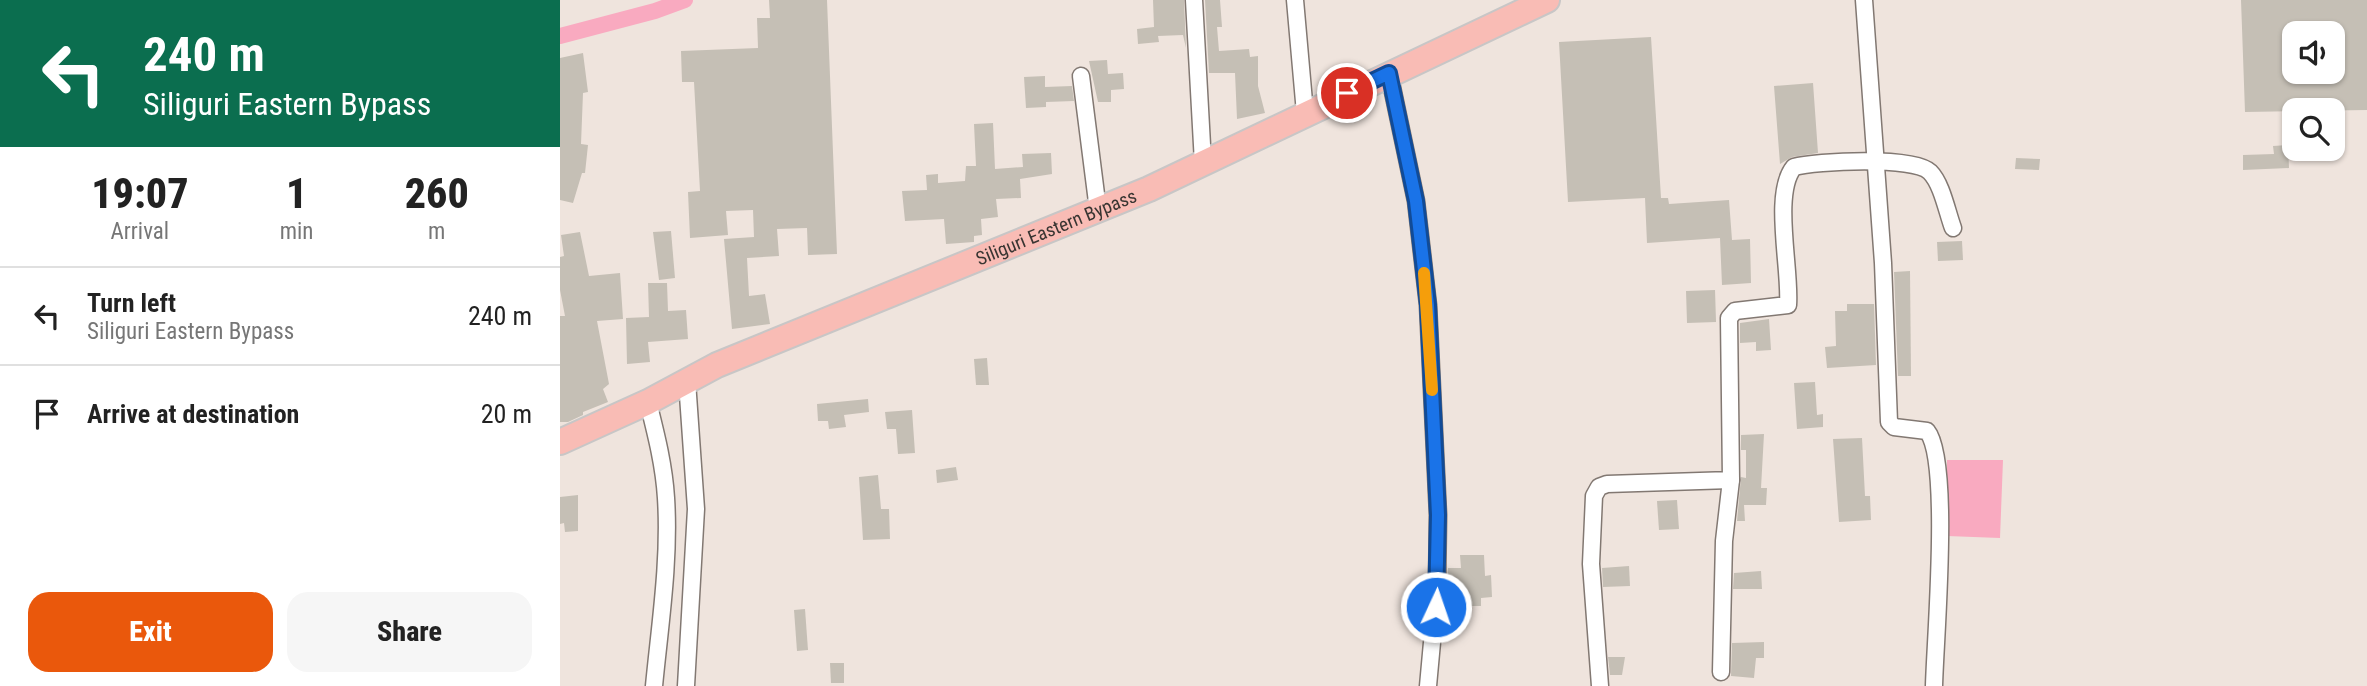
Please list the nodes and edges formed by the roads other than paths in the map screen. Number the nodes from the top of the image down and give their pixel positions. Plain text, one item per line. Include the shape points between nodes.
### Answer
1 (1194, 0) edge
2 (1295, 0) edge
3 (1547, 0) edge
4 (1864, 0) edge
5 (1389, 73) junction
6 (1081, 76) dead end
7 (1305, 113) junction
8 (1874, 161) junction
9 (1203, 163) junction
10 (1098, 210) junction
11 (1953, 228) dead end
12 (687, 381) junction
13 (649, 402) junction
14 (560, 442) edge
15 (1731, 480) junction
16 (1721, 672) dead end
17 (654, 686) edge
18 (686, 686) edge
19 (1428, 686) edge
20 (1600, 686) edge
21 (1934, 686) edge

1 - 9 street
2 - 7 street
3 - 5 main road, Siliguri Eastern Bypass
4 - 8 street
5 - 7 main road, Siliguri Eastern Bypass
5 - 19 street via 1416,201 1428,305 1438,515
6 - 10 street
7 - 9 main road, Siliguri Eastern Bypass
8 - 11 street via 1929,170
8 - 15 street via 1804,164 1788,174 1788,305 1735,311 1728,318
8 - 21 street via 1889,422 1894,427 1927,431 1937,453 1940,506
9 - 10 main road, Siliguri Eastern Bypass
10 - 12 main road, Siliguri Eastern Bypass via 763,345
12 - 13 main road, Siliguri Eastern Bypass
12 - 18 street via 696,509
13 - 14 main road, Siliguri Eastern Bypass
13 - 17 street via 666,499
15 - 16 street via 1724,541
15 - 20 street via 1607,484 1597,491 1591,564

